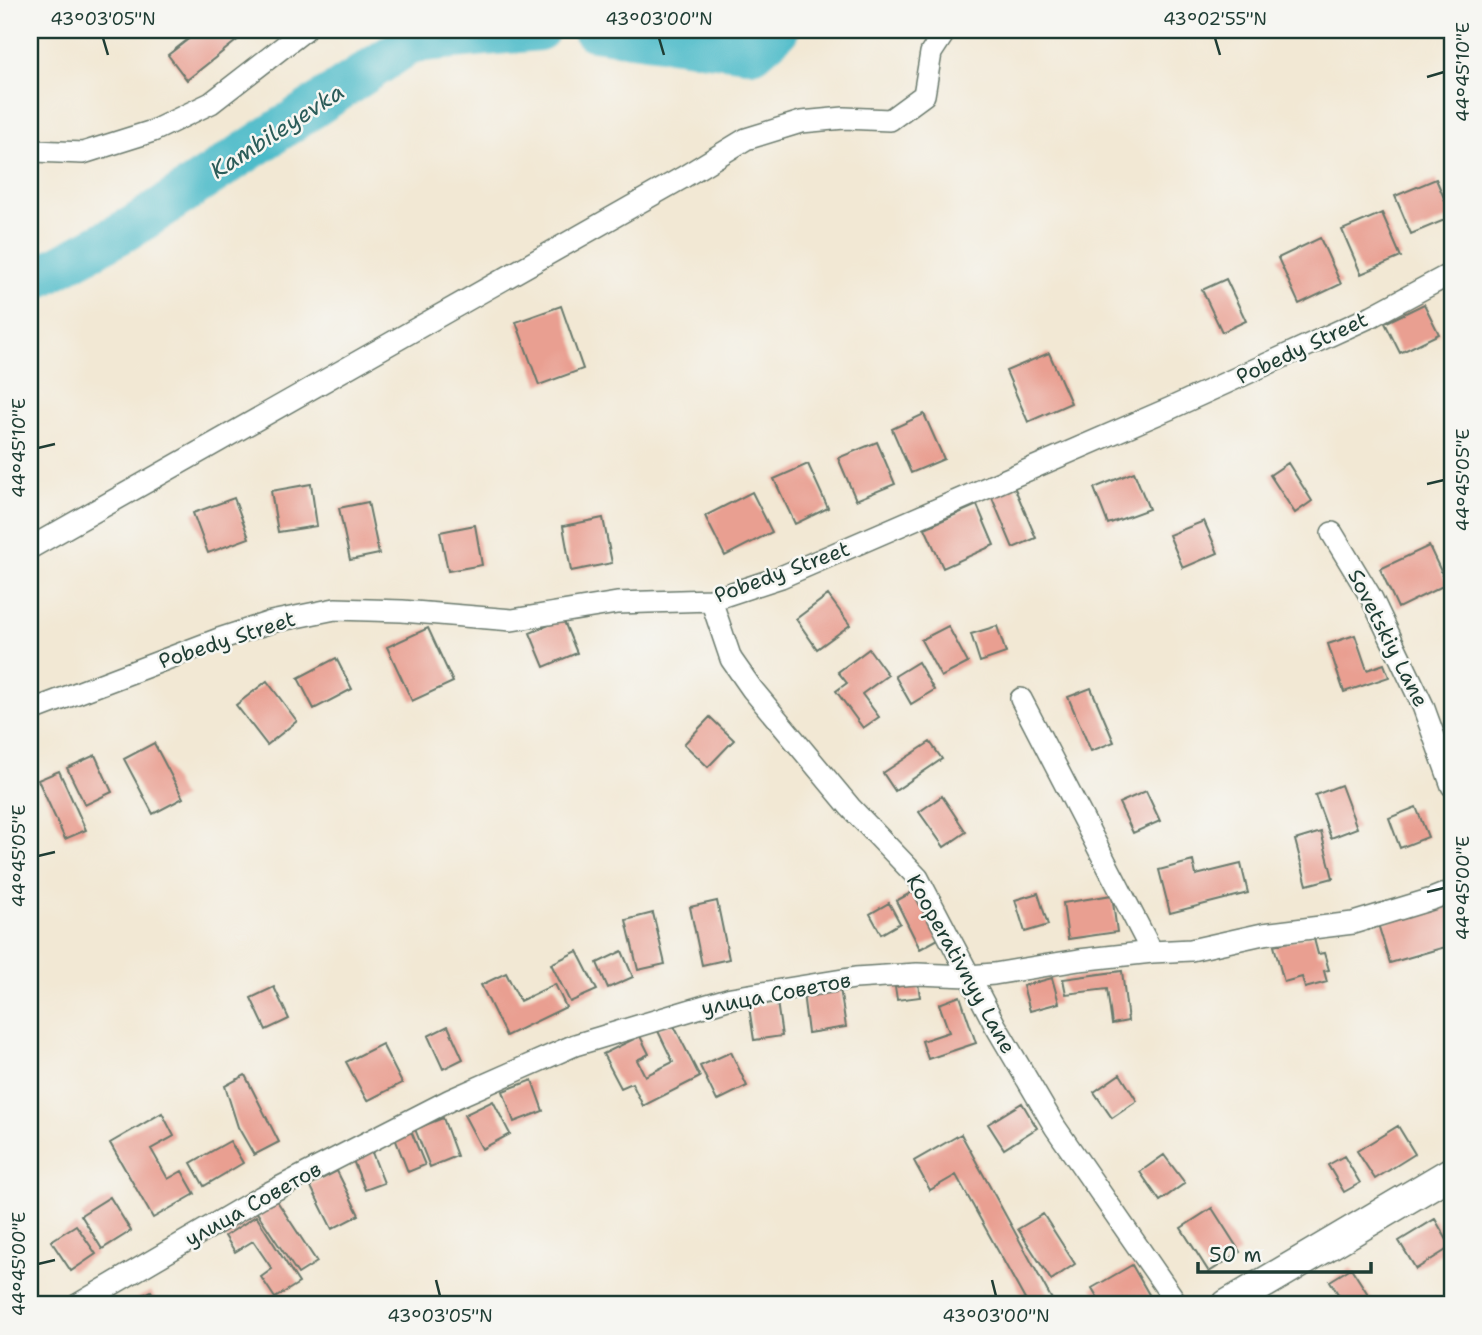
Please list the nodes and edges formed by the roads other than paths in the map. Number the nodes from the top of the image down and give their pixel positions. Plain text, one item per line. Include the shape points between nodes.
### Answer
1 (946, 30) edge
2 (294, 33) edge
3 (30, 147) edge
4 (1452, 272) edge
5 (1332, 533) dead end
6 (30, 548) edge
7 (711, 600) junction
8 (1021, 699) dead end
9 (30, 711) edge
10 (1452, 786) edge
11 (1452, 891) edge
12 (1152, 952) junction
13 (969, 975) junction
14 (1452, 1172) edge
15 (77, 1305) edge
16 (1178, 1305) edge
17 (1227, 1305) edge

1 - 6 street via 931,53 924,95 890,120 801,122 746,139
2 - 3 street via 211,103 153,131 83,153
4 - 7 street, Pobedy Street via 1372,316 1171,408 781,577
5 - 10 street, Sovetskiy Lane via 1372,599 1417,694
7 - 9 street, Pobedy Street via 617,603 512,620 335,609 219,639
7 - 13 street, Kooperativnyy Lane via 731,659 850,807 918,878
8 - 12 street
11 - 12 street, улица Советов via 1353,923 1263,934 1191,950
12 - 13 street, улица Советов
13 - 15 street, улица Советов via 855,978 731,998 575,1045 450,1100 272,1191
13 - 16 street, Kooperativnyy Lane via 1055,1127
14 - 17 street

